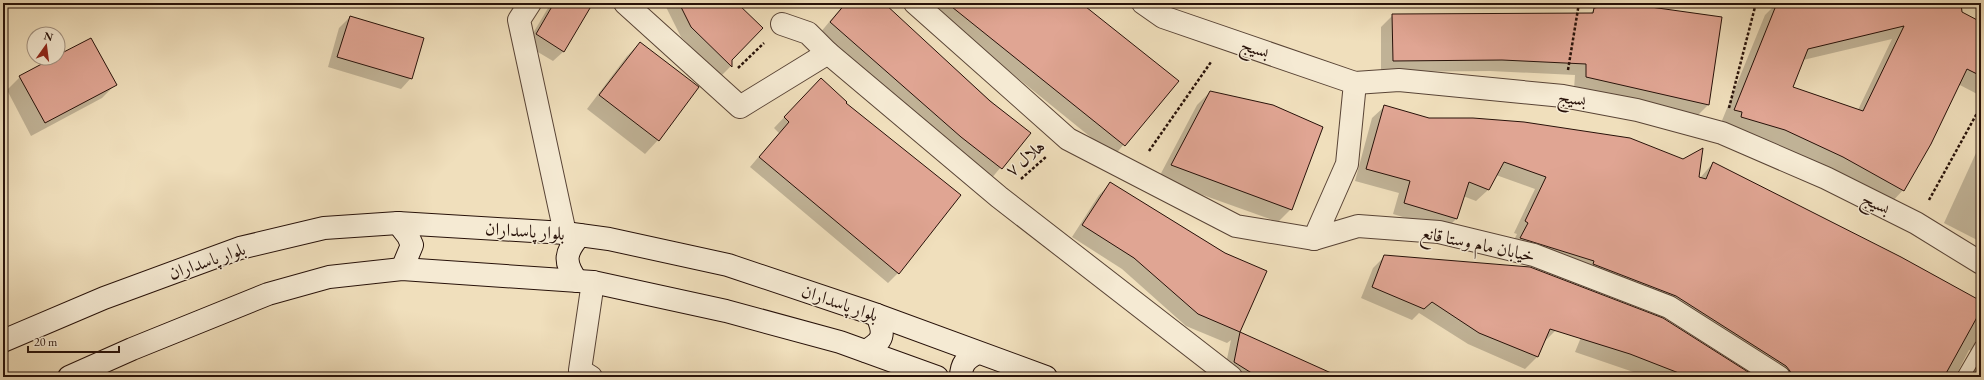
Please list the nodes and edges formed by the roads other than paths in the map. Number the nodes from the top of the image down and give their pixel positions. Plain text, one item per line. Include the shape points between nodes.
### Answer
1 (530, 3) edge
2 (625, 3) edge
3 (915, 3) edge
4 (1143, 3) edge
5 (782, 24) road end
6 (828, 53) junction
7 (1355, 83) junction
8 (398, 223) junction
9 (573, 234) junction
10 (1314, 239) junction
11 (1981, 263) edge
12 (402, 269) junction
13 (585, 281) junction
14 (878, 315) junction
15 (3, 341) edge
16 (1981, 346) edge
17 (866, 351) junction
18 (977, 353) junction
19 (69, 377) edge
20 (591, 377) edge
21 (937, 377) edge
22 (960, 377) edge
23 (1046, 377) edge
24 (1231, 377) edge
25 (1779, 377) edge
26 (1962, 377) edge

1 - 9 street via 519,20
2 - 6 street via 740,107
3 - 10 street via 1068,139 1236,226
4 - 7 street, بسیج via 1163,17
5 - 6 street via 808,33
6 - 24 street via 1000,197
7 - 10 street via 1347,164
7 - 11 street, بسیج via 1399,80 1563,96 1638,110 1722,133 1826,178 1916,223
8 - 9 street, بلوار پاسداران
8 - 12 street via 412,245
8 - 15 street, بلوار پاسداران via 324,228 240,248 104,298
9 - 13 street via 567,258 569,270
9 - 14 street, بلوار پاسداران via 609,239 728,265
10 - 25 street, خیابان مام وستا قانع via 1358,226 1439,232 1534,255 1669,307
12 - 13 street, بلوار پاسداران
12 - 19 street, بلوار پاسداران via 329,277 268,294 132,348
13 - 17 street, بلوار پاسداران via 726,311
13 - 20 street via 580,370
14 - 17 street via 882,337
14 - 18 street, بلوار پاسداران
16 - 26 lane
17 - 21 street, بلوار پاسداران
18 - 22 street via 961,366
18 - 23 street, بلوار پاسداران

